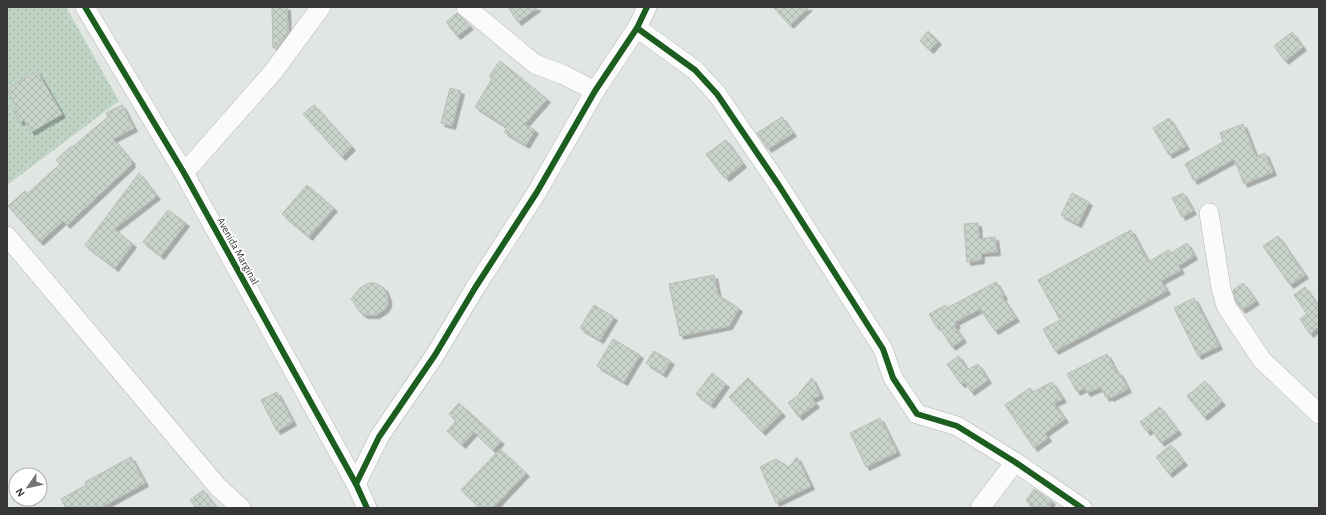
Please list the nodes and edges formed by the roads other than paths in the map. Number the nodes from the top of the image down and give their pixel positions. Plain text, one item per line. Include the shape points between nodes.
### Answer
1 (85, 7) edge
2 (322, 7) edge
3 (466, 7) edge
4 (648, 7) edge
5 (637, 28) junction
6 (595, 91) junction
7 (184, 173) junction
8 (1209, 213) dead end
9 (7, 236) edge
10 (1319, 414) edge
11 (1015, 462) junction
12 (356, 484) junction
13 (241, 508) edge
14 (368, 508) edge
15 (980, 508) edge
16 (1082, 508) edge

1 - 7 street, Avenida Marginal
2 - 7 street via 273,72
3 - 6 street via 536,64
4 - 5 street
5 - 6 street
5 - 11 street via 695,70 717,94 778,184 882,349 893,378 917,414 957,426
6 - 12 street via 537,192 435,355 379,436
7 - 12 street, Avenida Marginal
8 - 10 street via 1226,306 1262,360
9 - 13 street via 218,487
11 - 15 street
11 - 16 street
12 - 14 street, Avenida Marginal

